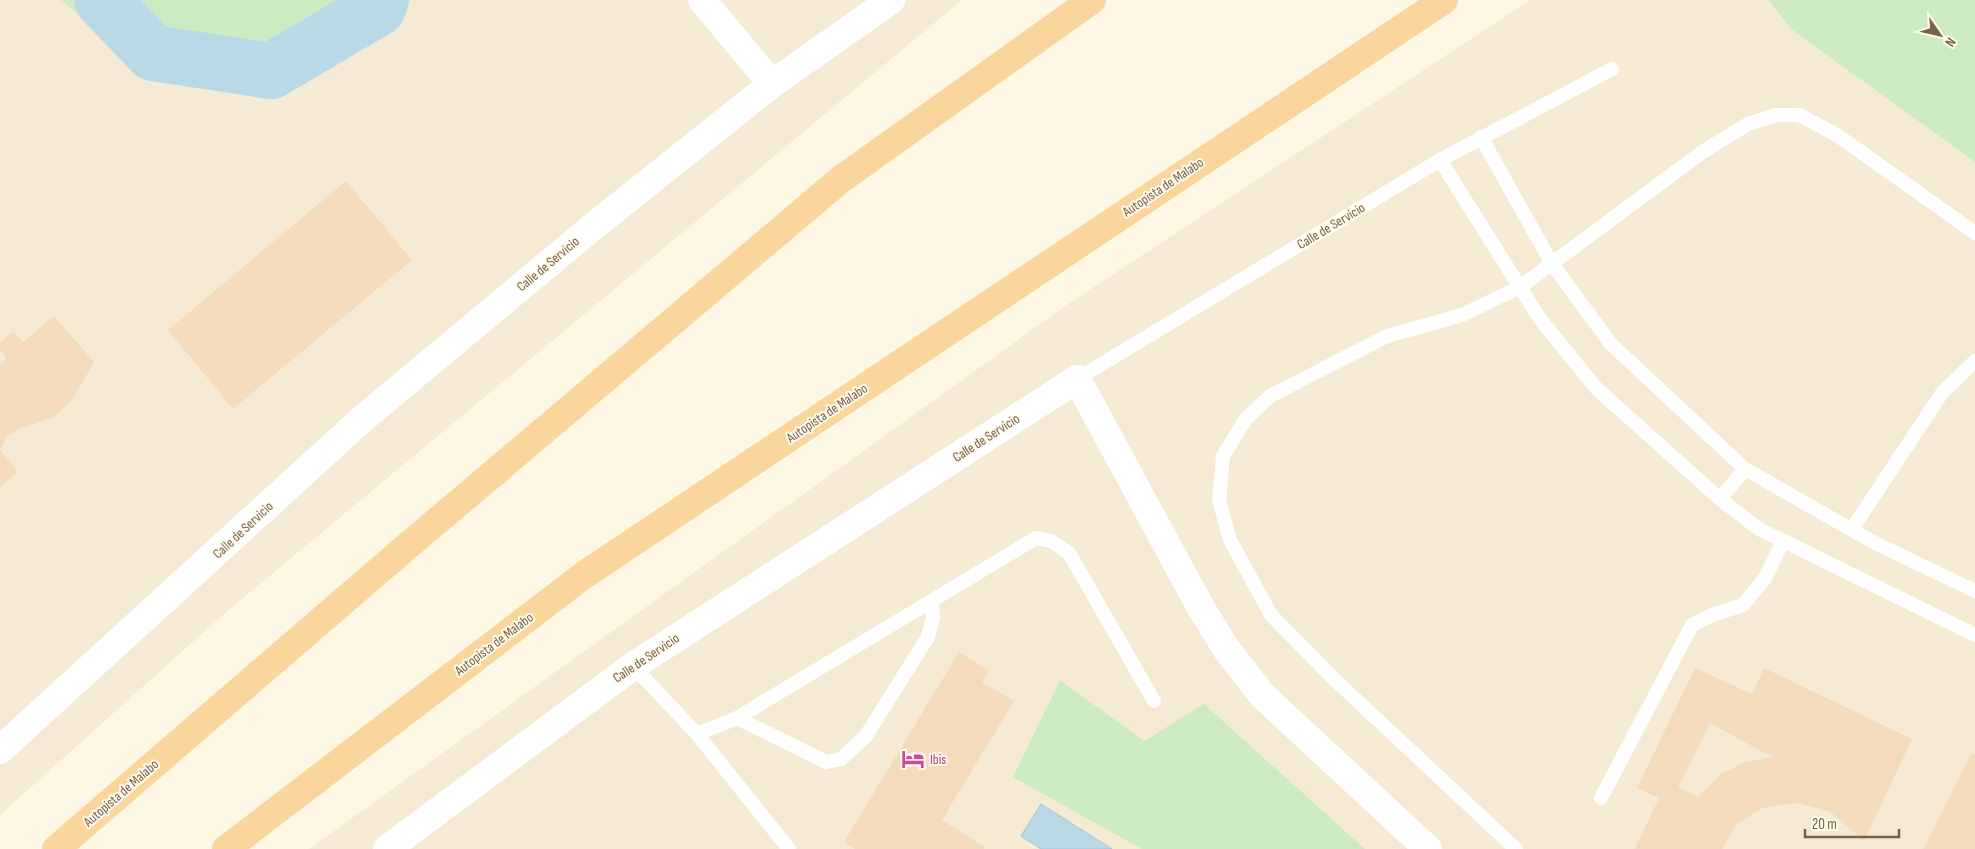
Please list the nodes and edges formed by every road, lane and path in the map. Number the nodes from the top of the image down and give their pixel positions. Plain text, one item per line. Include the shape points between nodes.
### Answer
1 (702, 0) edge
2 (891, 0) edge
3 (1092, 0) edge
4 (1444, 0) edge
5 (1612, 70) dead end
6 (772, 84) junction
7 (1480, 137) junction
8 (1440, 160) junction
9 (1975, 233) edge
10 (1552, 264) junction
11 (1520, 287) junction
12 (1975, 360) edge
13 (1077, 379) junction
14 (1745, 469) junction
15 (1720, 499) junction
16 (1852, 529) junction
17 (1783, 541) junction
18 (1975, 591) edge
19 (932, 602) junction
20 (1975, 635) edge
21 (633, 666) junction
22 (1154, 701) dead end
23 (737, 718) junction
24 (697, 734) junction
25 (0, 750) edge
26 (1601, 798) dead end
27 (56, 849) edge
28 (226, 849) edge
29 (387, 849) edge
30 (789, 849) edge
31 (1428, 849) edge
32 (1516, 849) edge

1 - 6 street
2 - 6 street, Calle de Servicio
3 - 27 highway, Autopista de Malabo via 840,180
4 - 28 highway, Autopista de Malabo via 584,576
5 - 7 lane, Calle de Servicio
6 - 25 street, Calle de Servicio via 595,225 360,421
7 - 8 lane, Calle de Servicio
7 - 10 lane
8 - 11 lane
8 - 13 lane, Calle de Servicio
9 - 10 lane via 1837,135 1799,115 1776,115 1748,124 1704,151
10 - 11 lane
10 - 14 lane via 1611,344
11 - 15 lane via 1540,319 1596,388
11 - 32 lane via 1462,315 1387,336 1270,396 1245,420 1223,456 1219,500 1230,540 1271,615 1328,673
12 - 16 lane via 1942,393
13 - 21 street, Calle de Servicio
13 - 31 street via 1227,650 1263,696
14 - 15 lane
14 - 16 lane
15 - 17 lane via 1759,529
16 - 18 lane
17 - 20 lane
17 - 26 lane via 1765,578 1743,605 1712,615 1692,626
19 - 22 lane via 1036,538 1051,541 1068,553
19 - 23 lane
19 - 23 lane via 933,618 928,637 865,738 841,759 826,762
21 - 24 lane
21 - 29 street, Calle de Servicio
23 - 24 lane
24 - 30 lane

